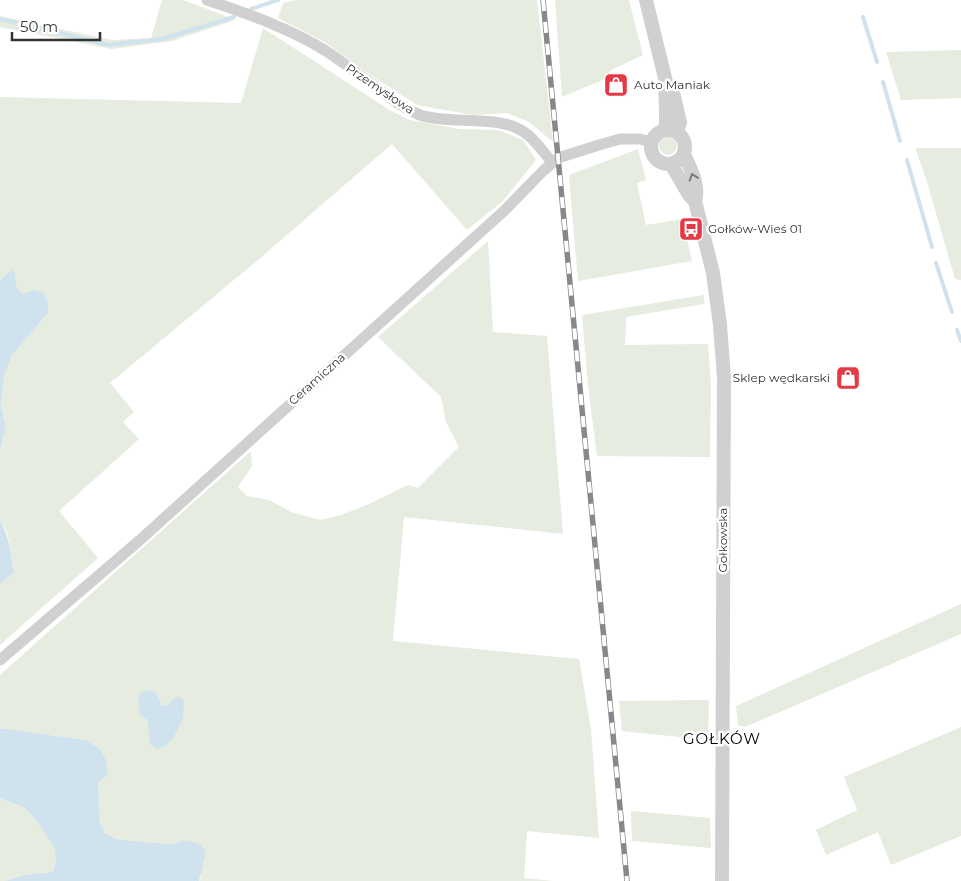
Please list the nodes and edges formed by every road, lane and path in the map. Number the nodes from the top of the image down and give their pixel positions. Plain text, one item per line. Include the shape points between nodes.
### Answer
1 (207, 0) edge
2 (646, 0) edge
3 (672, 131) junction
4 (652, 142) junction
5 (684, 154) junction
6 (552, 162) junction
7 (671, 164) junction
8 (695, 201) junction
9 (0, 660) edge
10 (722, 881) edge

1 - 6 street, Przemysłowa via 286,30 318,47 417,114 518,128
2 - 3 street via 666,82 666,108
3 - 4 street via 658,132
3 - 5 street via 683,137
4 - 6 street, Ceramiczna via 613,140
4 - 7 street via 655,158
5 - 7 street
8 -> 5 street, Gołkowska via 697,192
6 - 9 street, Ceramiczna via 505,210 140,540
7 - 8 street, Gołkowska via 688,195
8 - 10 street, Gołkowska via 713,273 724,378

